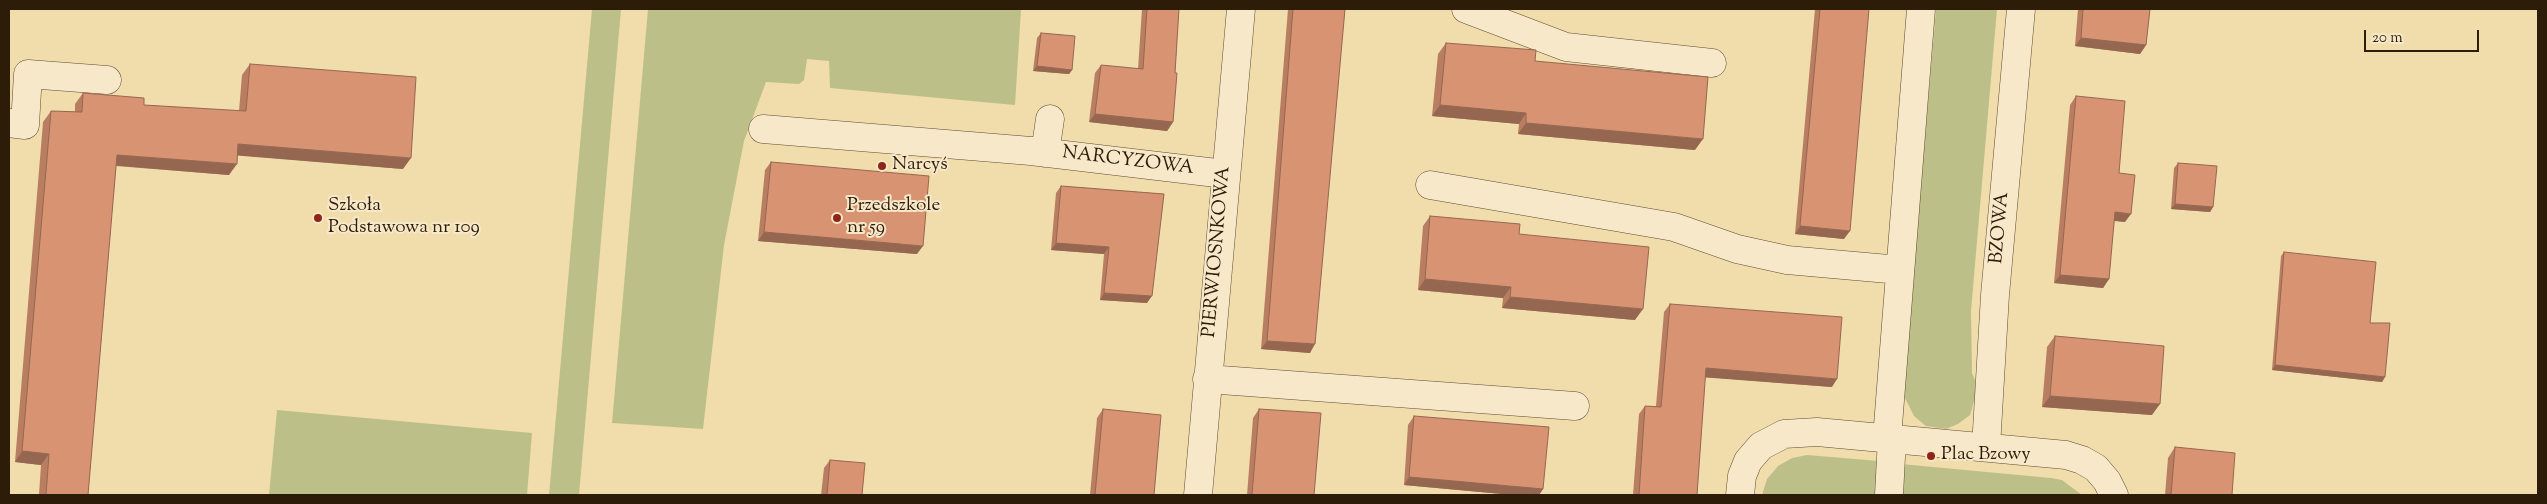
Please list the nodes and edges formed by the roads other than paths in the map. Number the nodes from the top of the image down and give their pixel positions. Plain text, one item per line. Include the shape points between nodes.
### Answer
1 (1241, 9) edge
2 (1466, 9) edge
3 (1921, 9) edge
4 (2022, 9) edge
5 (1712, 63) dead end
6 (107, 80) dead end
7 (1050, 119) dead end
8 (9, 123) edge
9 (763, 129) dead end
10 (1038, 152) junction
11 (1225, 174) junction
12 (1430, 185) dead end
13 (1900, 270) junction
14 (1207, 379) junction
15 (1575, 406) dead end
16 (1890, 438) junction
17 (1986, 447) junction
18 (1198, 495) edge
19 (1740, 495) edge
20 (1888, 495) edge
21 (2114, 495) edge

1 - 11 street, PIERWIOSNKOWA
2 - 5 street via 1566,47
3 - 13 street
4 - 17 street, BZOWA via 1995,295
6 - 8 street via 28,74 25,125
7 - 10 street
9 - 10 street, NARCYZOWA
10 - 11 street, NARCYZOWA
11 - 14 street, PIERWIOSNKOWA
12 - 13 street via 1674,226 1737,249 1787,260
13 - 16 street
14 - 15 street
14 - 18 street, PIERWIOSNKOWA
16 - 17 street
16 - 19 street via 1817,432 1784,434 1761,446 1748,461
16 - 20 street
17 - 21 street via 2066,455 2082,460 2096,468

